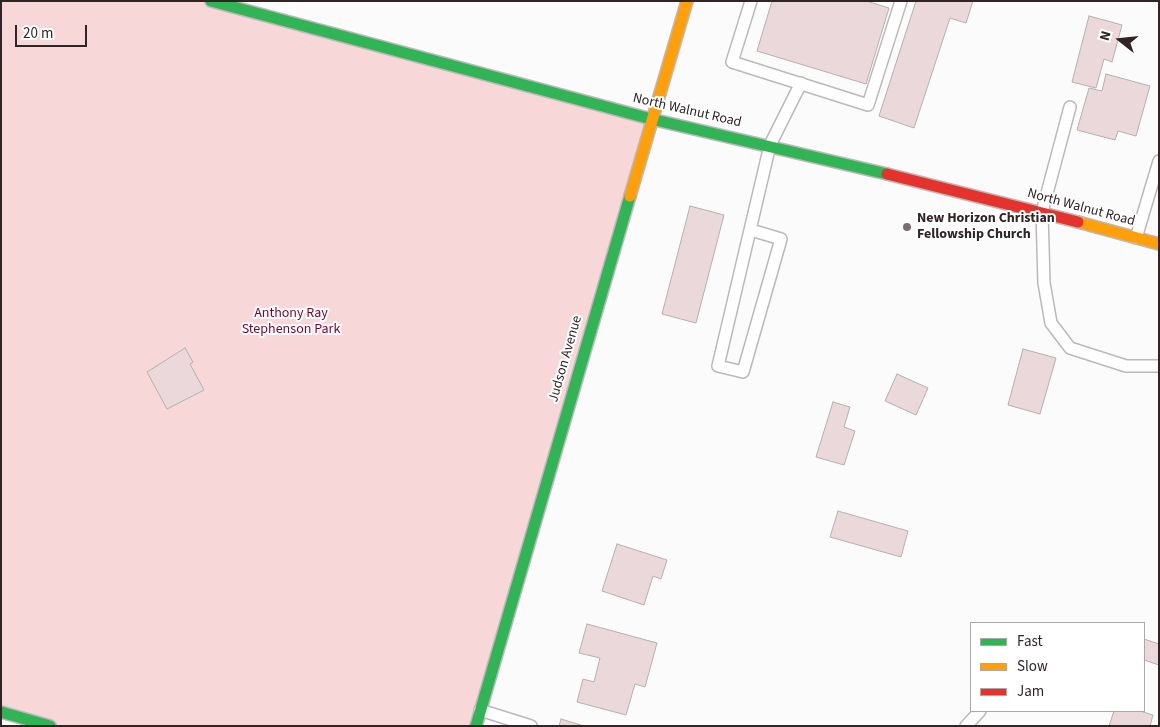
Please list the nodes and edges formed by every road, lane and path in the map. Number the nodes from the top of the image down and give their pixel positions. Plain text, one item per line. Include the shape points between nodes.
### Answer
1 (211, 1) edge
2 (687, 1) edge
3 (751, 1) edge
4 (901, 1) edge
5 (801, 84) junction
6 (1070, 107) dead end
7 (651, 119) junction
8 (770, 145) junction
9 (1159, 161) edge
10 (1042, 212) junction
11 (751, 230) junction
12 (1136, 238) junction
13 (1159, 244) edge
14 (1159, 366) edge
15 (480, 710) junction
16 (1, 712) edge
17 (979, 712) edge
18 (50, 726) edge
19 (476, 726) edge
20 (531, 726) edge
21 (966, 726) edge

1 - 7 street, North Walnut Road
2 - 7 street, Judson Avenue
3 - 5 lane via 732,62
4 - 5 lane via 868,104
5 - 8 lane
6 - 10 lane
7 - 8 street, North Walnut Road
7 - 15 street, Judson Avenue
8 - 10 street, North Walnut Road
8 - 11 lane
9 - 12 lane
10 - 12 street, North Walnut Road
10 - 14 lane via 1044,283 1051,323 1070,348 1126,366
11 - 11 lane via 718,366 743,372 781,239
12 - 13 street, North Walnut Road
15 - 19 street, Judson Avenue
15 - 20 lane
16 - 18 street
17 - 21 lane

